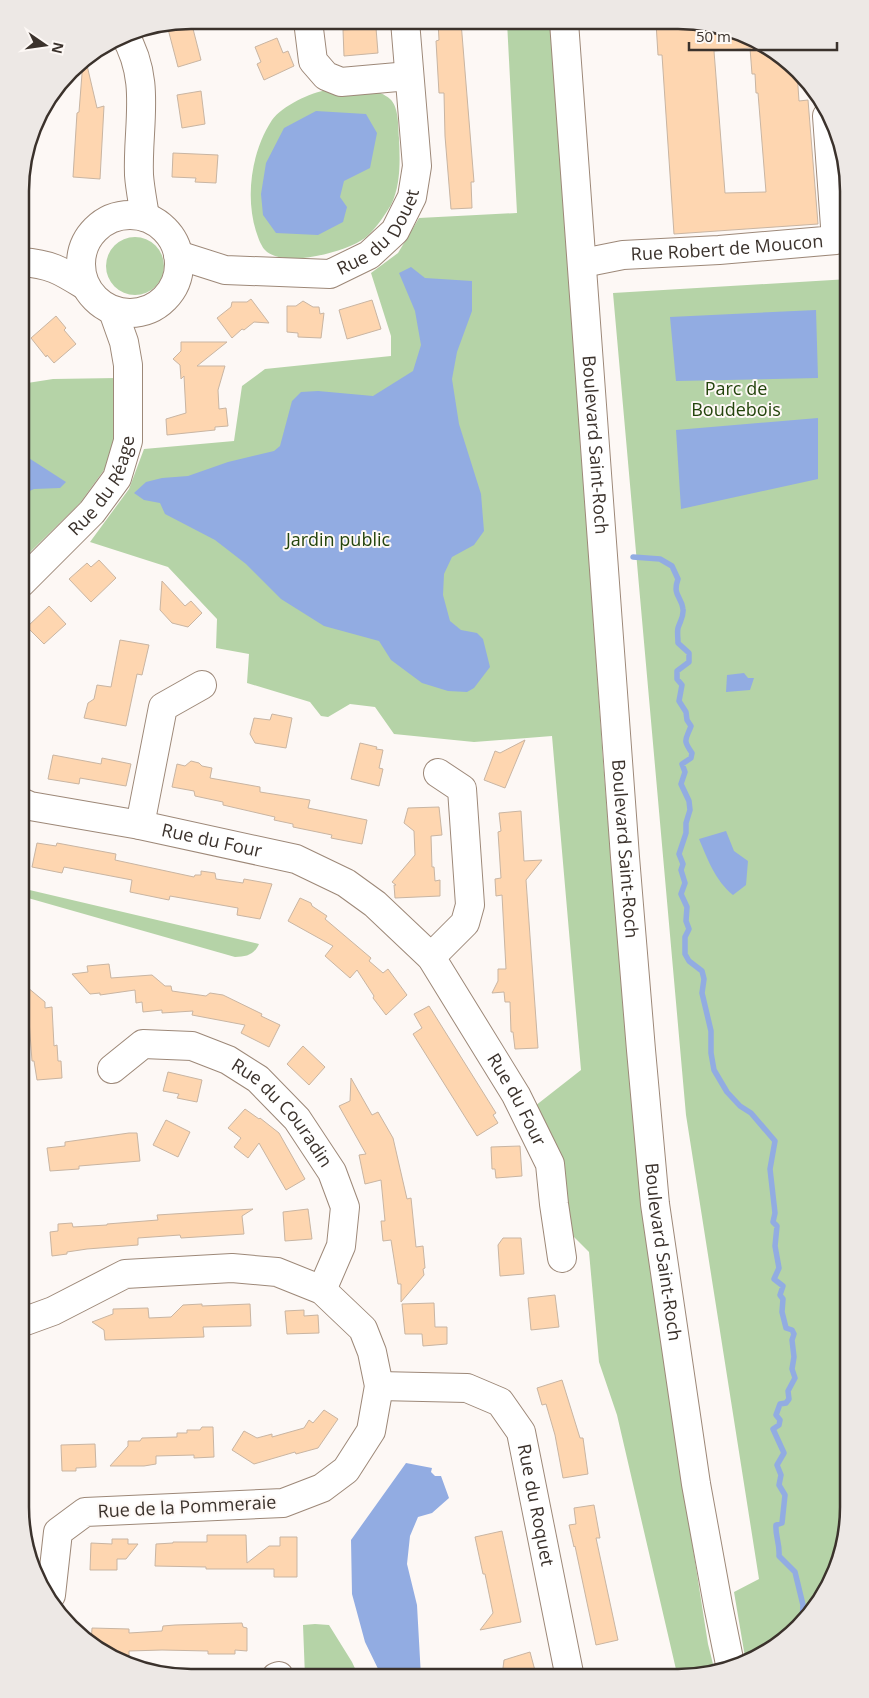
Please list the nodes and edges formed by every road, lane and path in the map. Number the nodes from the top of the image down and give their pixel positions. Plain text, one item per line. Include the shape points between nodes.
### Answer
1 (309, 29) edge
2 (406, 29) edge
3 (565, 29) edge
4 (128, 41) edge
5 (409, 76) junction
6 (835, 151) edge
7 (139, 175) junction
8 (118, 216) junction
9 (145, 217) junction
10 (84, 245) junction
11 (178, 255) junction
12 (32, 263) edge
13 (583, 263) junction
14 (225, 270) junction
15 (84, 285) junction
16 (174, 286) junction
17 (113, 311) junction
18 (142, 312) junction
19 (128, 365) junction
20 (29, 574) edge
21 (202, 684) dead end
22 (438, 773) dead end
23 (29, 806) edge
24 (140, 825) junction
25 (431, 957) junction
26 (112, 1069) dead end
27 (562, 1258) dead end
28 (322, 1290) junction
29 (29, 1320) edge
30 (379, 1386) junction
31 (52, 1590) edge
32 (729, 1661) edge
33 (568, 1669) edge

1 - 5 street via 313,61 326,76 341,82
2 - 5 street, Rue du Douet
3 - 13 street, Boulevard Saint-Roch
4 - 7 street via 140,77 142,100
5 - 14 street, Rue du Douet via 417,166 412,197 396,231 369,255 330,274
6 - 13 street, Rue Robert de Moucon via 836,240 622,255
7 - 8 street
7 - 9 street
8 - 9 street
8 - 10 street via 92,232
9 - 11 street via 167,232
10 - 12 street via 62,258
10 - 15 street via 80,258
11 - 14 street
11 - 16 street via 179,271
12 - 15 street via 61,271
13 - 32 street, Boulevard Saint-Roch via 625,857 655,1204 696,1484
14 - 16 street
15 - 17 street via 101,305
16 - 18 street via 155,307
17 - 18 street via 127,314
17 - 19 street
18 - 19 street
19 - 20 street, Rue du Réage via 128,441 117,478 92,512
21 - 24 street, Rue du Four via 163,707
22 - 25 street via 462,789 470,905 465,923
23 - 24 street, Rue du Four
24 - 25 street, Rue du Four via 308,864 346,883 375,904
25 - 27 street, Rue du Four via 516,1095 550,1164
26 - 28 street, Rue du Couradin via 143,1044 192,1046 228,1060 258,1079 297,1119 332,1172 345,1207 341,1246
28 - 29 street via 277,1272 232,1268 125,1274
28 - 30 street via 363,1329
30 - 31 street, Rue de la Pommeraie via 371,1431 346,1470 322,1488 283,1503 85,1512 58,1532
30 - 33 street, Rue du Roquet via 467,1388 500,1402 521,1432

